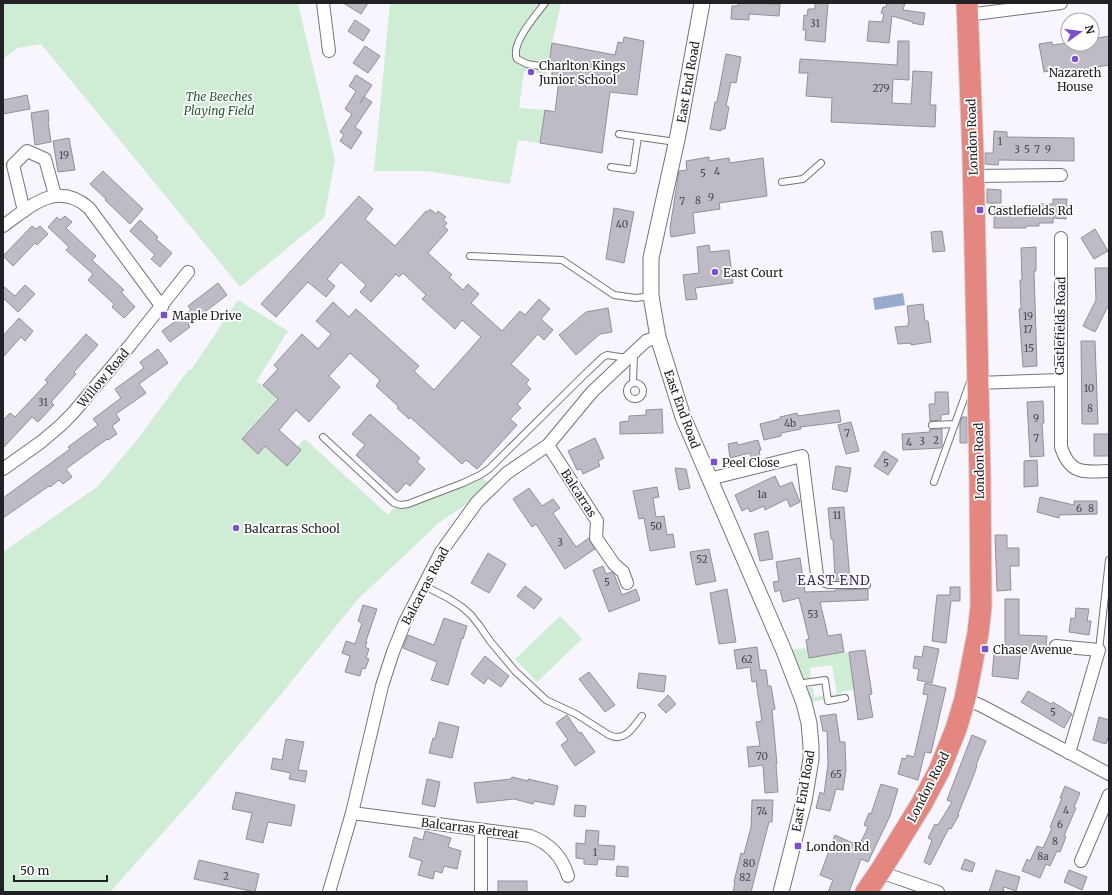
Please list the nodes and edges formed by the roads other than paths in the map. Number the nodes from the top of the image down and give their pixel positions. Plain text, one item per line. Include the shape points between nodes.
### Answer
1 (323, 3) edge
2 (545, 3) edge
3 (702, 3) edge
4 (1061, 3) edge
5 (967, 9) edge
6 (329, 50) dead end
7 (546, 67) dead end
8 (619, 134) dead end
9 (638, 136) junction
10 (677, 142) junction
11 (821, 163) dead end
12 (611, 167) dead end
13 (1061, 175) dead end
14 (974, 176) junction
15 (782, 182) dead end
16 (55, 195) junction
17 (24, 211) junction
18 (3, 226) edge
19 (1061, 238) dead end
20 (470, 256) dead end
21 (188, 272) dead end
22 (651, 296) junction
23 (162, 307) junction
24 (658, 337) junction
25 (631, 355) junction
26 (977, 362) junction
27 (1061, 380) junction
28 (633, 382) dead end
29 (978, 383) junction
30 (955, 424) junction
31 (932, 425) dead end
32 (323, 437) dead end
33 (548, 445) junction
34 (3, 469) edge
35 (1109, 471) edge
36 (493, 476) junction
37 (709, 479) junction
38 (934, 482) dead end
39 (1109, 560) edge
40 (817, 575) joint
41 (627, 582) dead end
42 (423, 585) junction
43 (867, 585) dead end
44 (1056, 646) dead end
45 (1099, 650) junction
46 (797, 684) junction
47 (845, 698) dead end
48 (965, 699) junction
49 (642, 716) dead end
50 (1069, 753) junction
51 (1109, 774) edge
52 (1109, 795) edge
53 (352, 813) junction
54 (481, 830) junction
55 (1081, 861) dead end
56 (880, 872) junction
57 (568, 876) dead end
58 (329, 892) edge
59 (481, 892) edge
60 (781, 892) edge
61 (866, 892) edge
62 (938, 892) edge

1 - 6 street
2 - 7 lane via 520,38 515,52 521,62
3 - 10 street, East End Road
4 - 5 street
5 - 14 highway, London Road
8 - 9 lane
9 - 10 lane
9 - 12 lane via 633,170
10 - 22 street, East End Road via 651,258
11 - 15 lane via 803,180
13 - 14 street
14 - 26 highway, London Road
16 - 17 street
16 - 17 street via 44,159 27,151 13,165
16 - 23 street via 77,199 89,208
17 - 18 street
19 - 27 street, Castlefields Road
20 - 22 lane via 562,260 614,295 636,298
21 - 23 street, Willow Road
22 - 24 street, East End Road
23 - 34 street, Willow Road via 73,413 41,442
24 - 25 street, Balcarras Road via 646,341
24 - 37 street, East End Road via 683,417
25 - 28 lane
25 - 33 street, Balcarras Road via 592,392
25 - 36 lane via 603,357
26 - 29 highway, London Road
26 - 30 lane
27 - 29 street, Castlefields Road
27 - 35 street via 1061,447 1066,459 1082,472
29 - 48 highway, London Road via 981,607 975,654
30 - 31 lane
30 - 38 lane
32 - 36 lane via 394,503 401,505 426,498 480,475
33 - 36 street, Balcarras Road via 507,473
33 - 41 street, Balcarras via 596,521 596,538 614,564 623,572
36 - 42 street, Balcarras Road via 441,552
37 - 40 street via 802,456
37 - 46 street, East End Road
39 - 45 lane
40 - 43 lane via 822,583 828,585
42 - 49 lane via 448,598 471,615 515,671 546,700 619,738 628,734
42 - 53 street, Balcarras Road via 405,622 382,686
44 - 45 street
45 - 50 street
46 - 47 lane via 825,680 828,701
46 - 60 street, East End Road via 809,723 811,746 804,801
48 - 50 street
48 - 56 highway, London Road via 946,754 928,793
50 - 51 street
52 - 55 street
53 - 54 street, Balcarras Retreat
53 - 58 street, Balcarras Road
54 - 57 street, Balcarras Retreat via 538,839 558,855
54 - 59 street
56 - 61 highway, London Road
56 - 62 street

